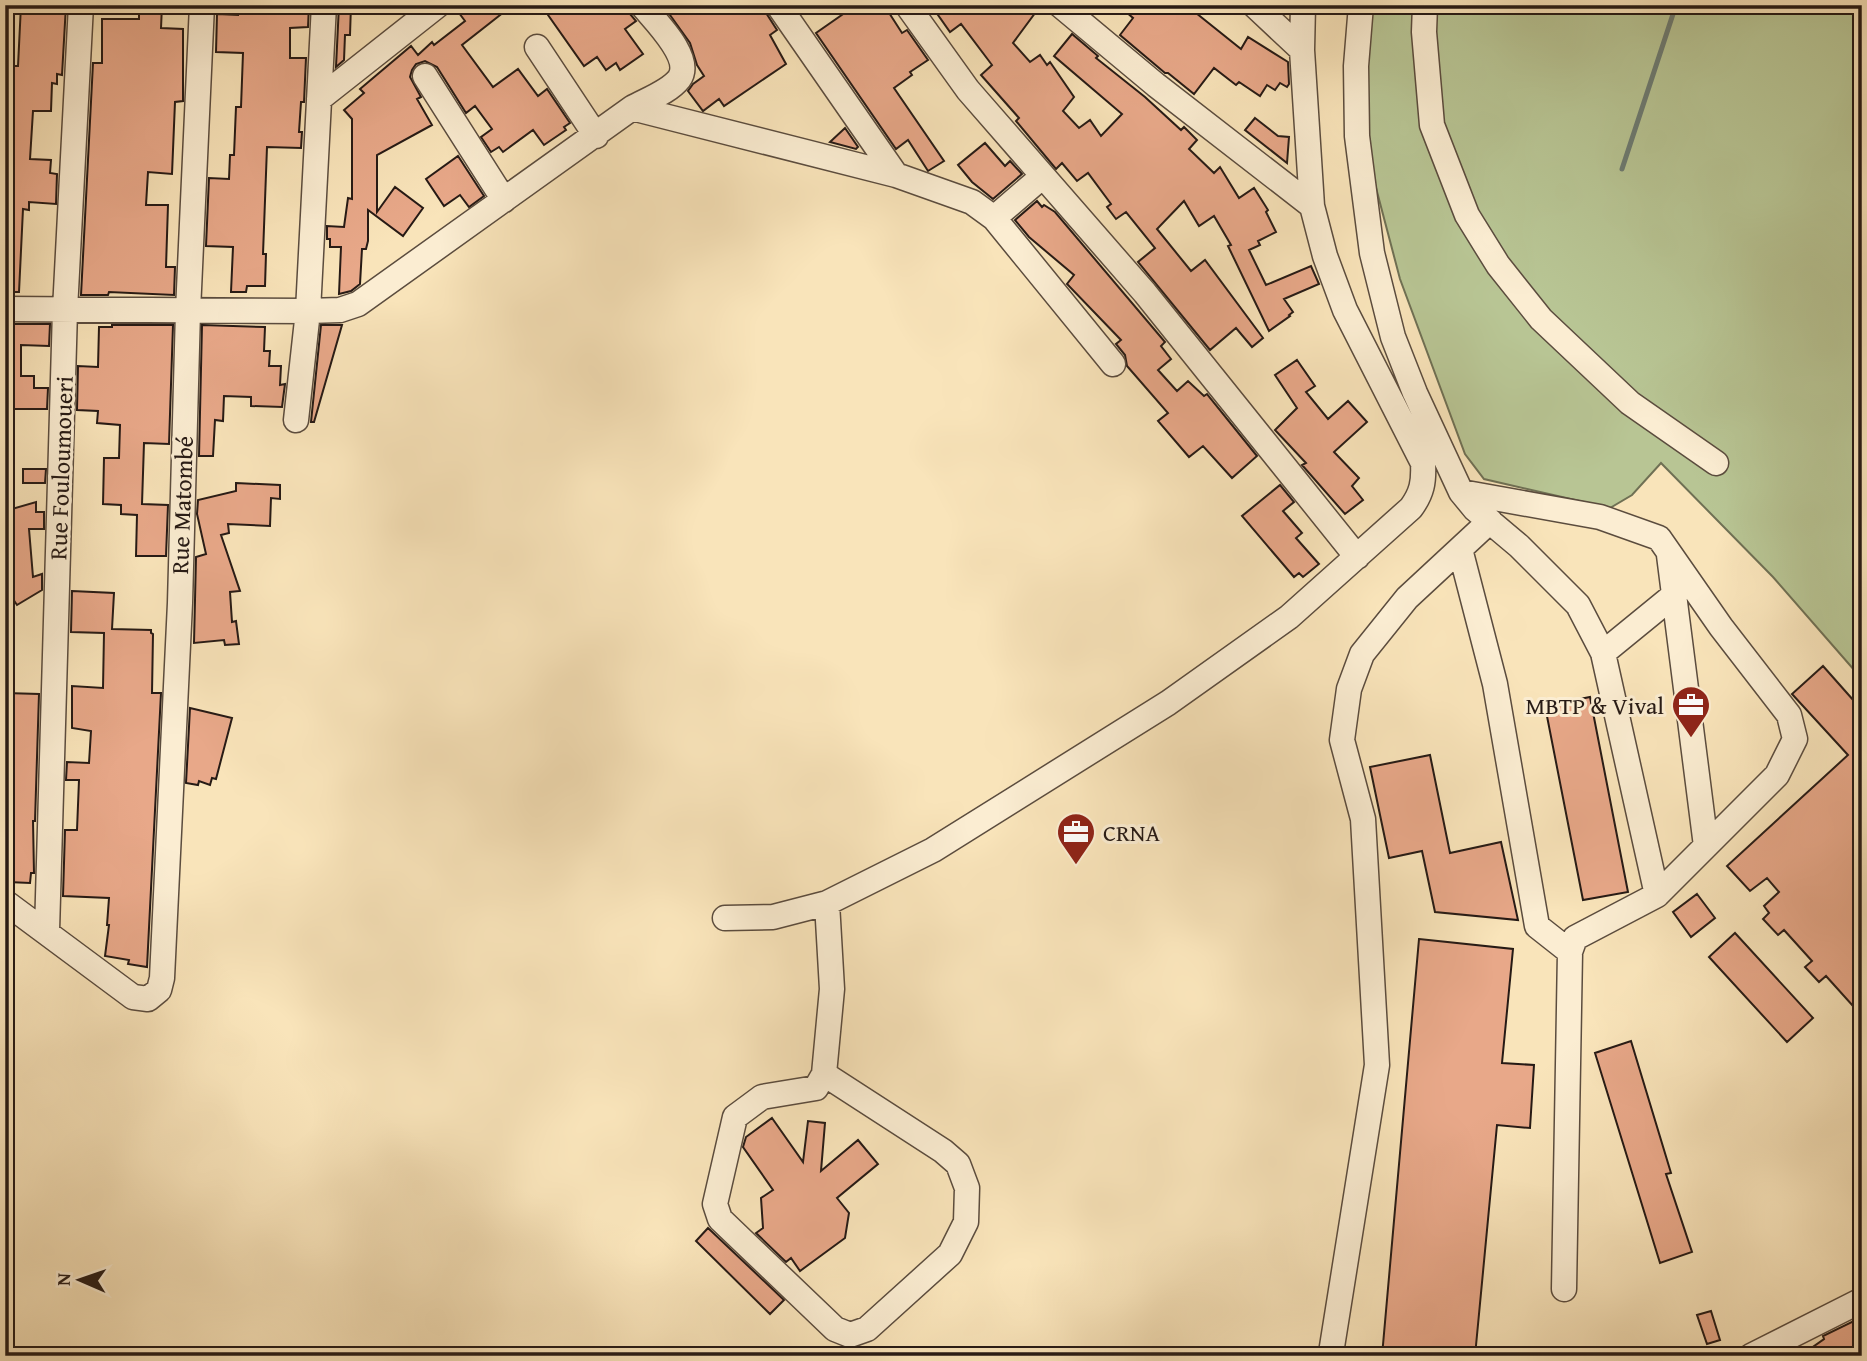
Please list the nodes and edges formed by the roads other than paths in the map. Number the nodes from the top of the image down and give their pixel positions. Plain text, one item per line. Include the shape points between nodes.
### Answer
1 (81, 5) edge
2 (202, 5) edge
3 (324, 5) edge
4 (438, 5) edge
5 (642, 5) edge
6 (778, 5) edge
7 (907, 5) edge
8 (1060, 5) edge
9 (1254, 5) edge
10 (1303, 5) edge
11 (1361, 5) edge
12 (1425, 5) edge
13 (537, 47) dead end
14 (1302, 50) junction
15 (425, 76) dead end
16 (319, 99) junction
17 (632, 108) junction
18 (596, 135) junction
19 (896, 175) junction
20 (1043, 176) junction
21 (504, 200) junction
22 (1312, 206) junction
23 (994, 218) junction
24 (5, 309) edge
25 (65, 310) junction
26 (188, 311) junction
27 (308, 311) junction
28 (1113, 364) dead end
29 (296, 420) dead end
30 (1716, 463) dead end
31 (1461, 492) junction
32 (1490, 521) junction
33 (1460, 549) junction
34 (1669, 554) junction
35 (1357, 557) junction
36 (1674, 596) junction
37 (1603, 653) junction
38 (1706, 846) junction
39 (1657, 895) junction
40 (5, 902) edge
41 (827, 903) junction
42 (725, 918) dead end
43 (47, 931) junction
44 (1570, 952) junction
45 (824, 1074) junction
46 (1564, 1289) dead end
47 (1862, 1300) edge
48 (1331, 1353) dead end
49 (1751, 1356) edge

1 - 25 street, Rue Fouloumoueri
2 - 26 street, Rue Matombé
3 - 16 street
4 - 16 street
5 - 17 street via 678,50 683,69 674,84
6 - 19 street
7 - 20 street via 968,90
8 - 22 street
9 - 14 street
10 - 14 street
11 - 31 street via 1357,136 1372,253 1393,337
12 - 30 street via 1432,125 1467,215 1498,265 1541,319 1630,403
13 - 18 street
14 - 22 street
15 - 21 street
16 - 27 street
17 - 18 street
17 - 19 street
18 - 21 street
19 - 23 street via 972,202
20 - 23 street
20 - 35 street via 1145,293
21 - 27 street via 358,304
22 - 35 street via 1345,310 1423,463 1420,496
23 - 28 street
24 - 25 street
25 - 26 street
25 - 43 street, Rue Fouloumoueri
26 - 27 street
26 - 43 street, Rue Matombé via 180,603 159,990 148,999 133,997
27 - 29 street
31 - 32 street
31 - 34 street via 1600,517 1659,538
32 - 33 street
32 - 37 street via 1578,605
33 - 44 street via 1495,684 1537,926
33 - 48 street via 1407,598 1362,654 1349,689 1342,740 1363,819 1377,1065
34 - 36 street
34 - 38 street via 1789,715 1795,739 1777,775
35 - 41 street via 1290,617 1168,703 933,850
36 - 37 street
36 - 38 street
37 - 39 street
38 - 39 street
39 - 44 street via 1575,938
40 - 43 street
41 - 42 street via 773,917
41 - 45 street via 832,989
44 - 46 street
45 - 45 street via 943,1151 958,1164 967,1188 966,1222 950,1254 867,1329 850,1335 835,1329 720,1219 715,1204 734,1117 762,1097 816,1088
47 - 49 street

